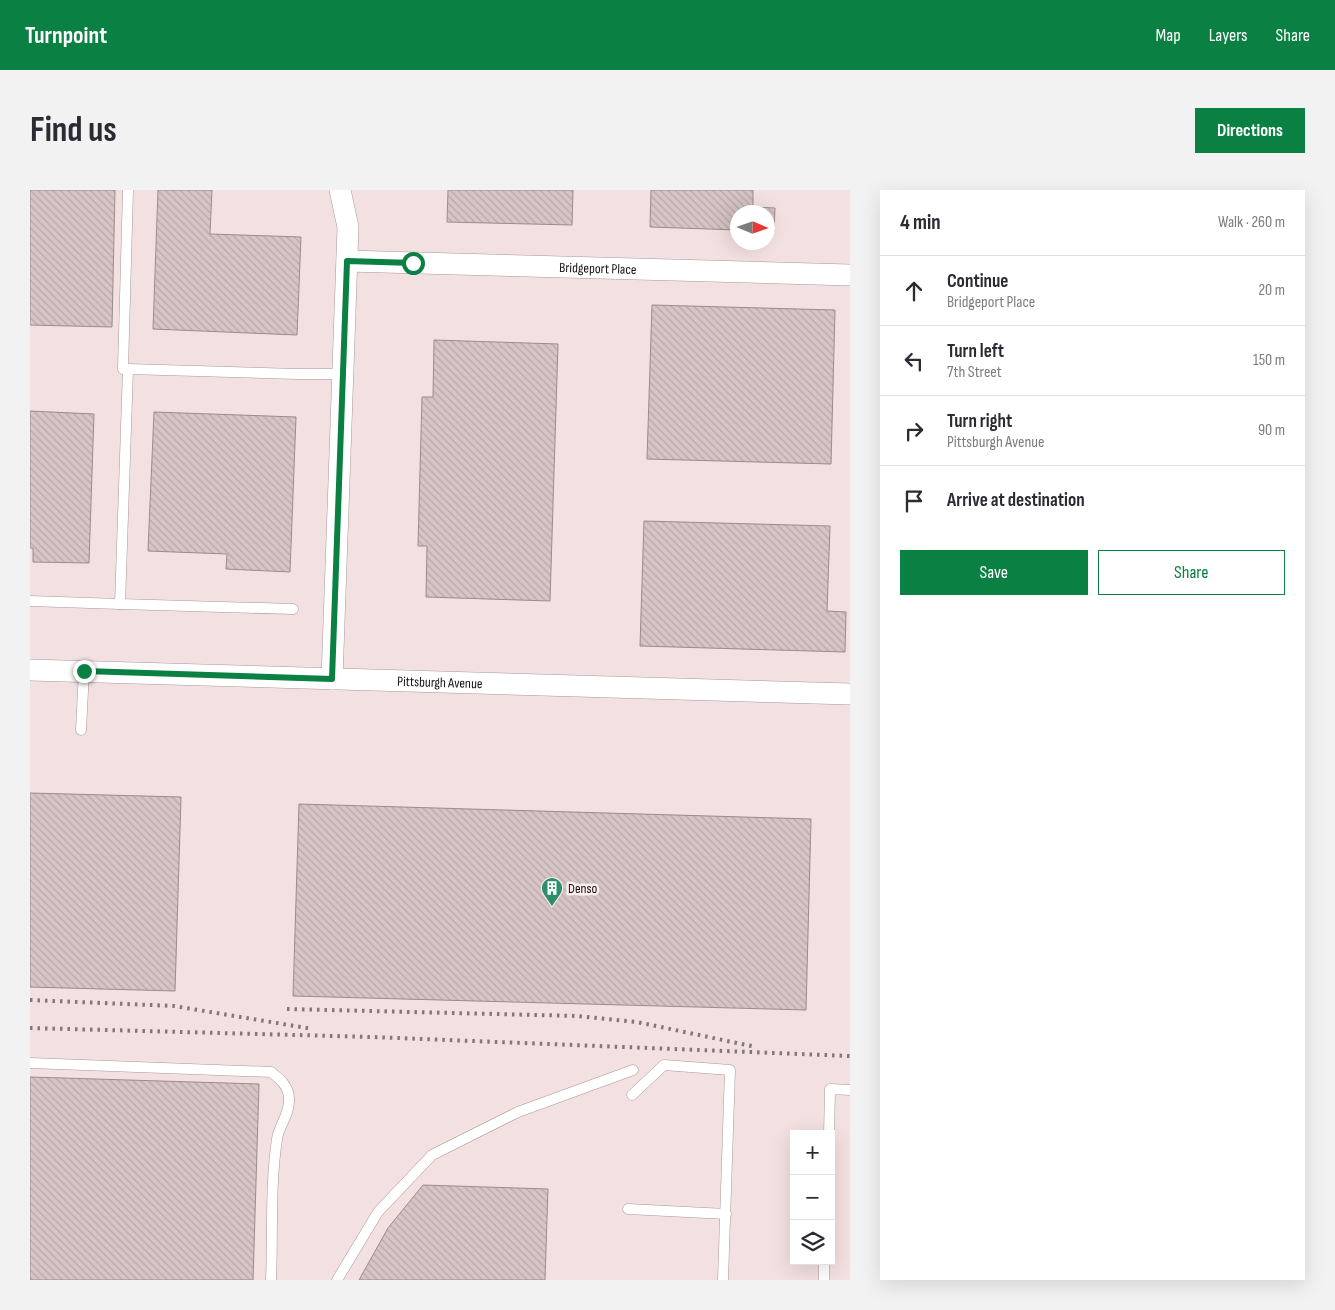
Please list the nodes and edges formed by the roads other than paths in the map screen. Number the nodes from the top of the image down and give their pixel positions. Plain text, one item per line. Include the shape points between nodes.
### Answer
1 (128, 190) edge
2 (340, 190) edge
3 (347, 261) junction
4 (850, 274) edge
5 (123, 369) dead end
6 (343, 374) junction
7 (30, 601) edge
8 (120, 604) junction
9 (293, 609) dead end
10 (30, 670) edge
11 (84, 671) junction
12 (332, 679) junction
13 (850, 694) edge
14 (81, 730) dead end
15 (30, 1063) edge
16 (633, 1070) dead end
17 (850, 1090) edge
18 (632, 1094) dead end
19 (829, 1130) edge
20 (628, 1209) dead end
21 (726, 1214) junction
22 (824, 1265) edge
23 (271, 1280) edge
24 (337, 1280) edge
25 (723, 1280) edge
26 (824, 1280) edge

1 - 5 lane
2 - 3 street via 348,227
3 - 4 street, Bridgeport Place
3 - 6 street
6 - 8 lane via 128,369
6 - 12 street
7 - 8 lane
8 - 9 lane
10 - 11 street, Pittsburgh Avenue
11 - 12 street, Pittsburgh Avenue
11 - 14 lane
12 - 13 street, Pittsburgh Avenue
15 - 23 lane via 270,1072 284,1082 289,1099 286,1117 277,1136
16 - 24 lane via 518,1112 432,1155 378,1212
17 - 19 lane via 830,1089
18 - 21 lane via 664,1065 730,1070
20 - 21 lane
21 - 25 lane
22 - 26 lane

